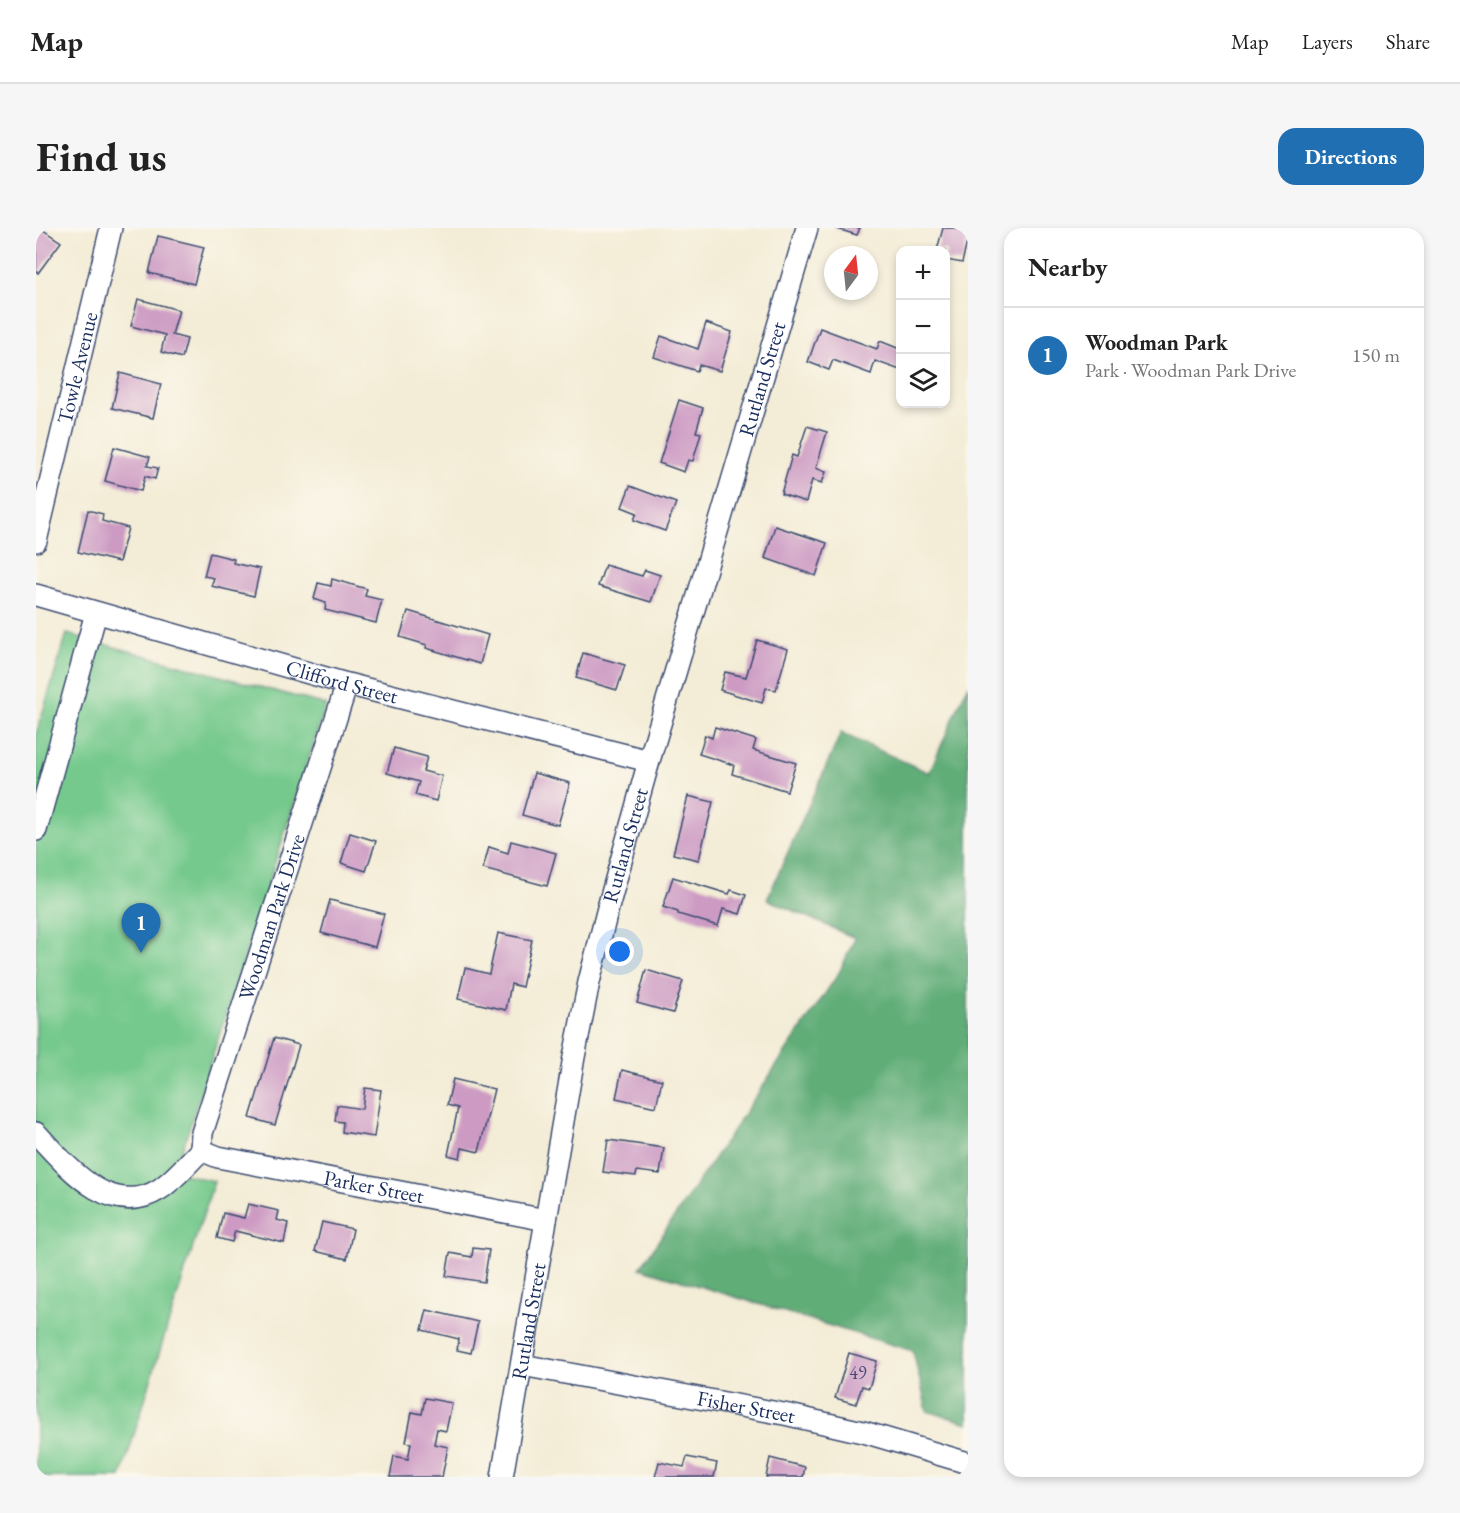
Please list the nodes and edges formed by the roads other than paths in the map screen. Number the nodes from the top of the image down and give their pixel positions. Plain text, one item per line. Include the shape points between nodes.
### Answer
1 (111, 228) edge
2 (807, 228) edge
3 (36, 541) edge
4 (36, 595) edge
5 (96, 613) junction
6 (347, 684) junction
7 (649, 761) junction
8 (36, 830) edge
9 (36, 1133) edge
10 (201, 1150) junction
11 (546, 1220) junction
12 (522, 1365) junction
13 (968, 1463) edge
14 (502, 1477) edge

1 - 3 street, Towle Avenue
2 - 7 street, Rutland Street
4 - 5 street, Clifford Street
5 - 6 street, Clifford Street
5 - 8 street
6 - 7 street, Clifford Street
6 - 10 street, Woodman Park Drive via 202,1133
7 - 11 street, Rutland Street via 589,982
9 - 10 street via 78,1177 93,1187 126,1198 159,1189
10 - 11 street, Parker Street via 218,1157
11 - 12 street, Rutland Street
12 - 13 street, Fisher Street via 789,1415
12 - 14 street, Rutland Street

